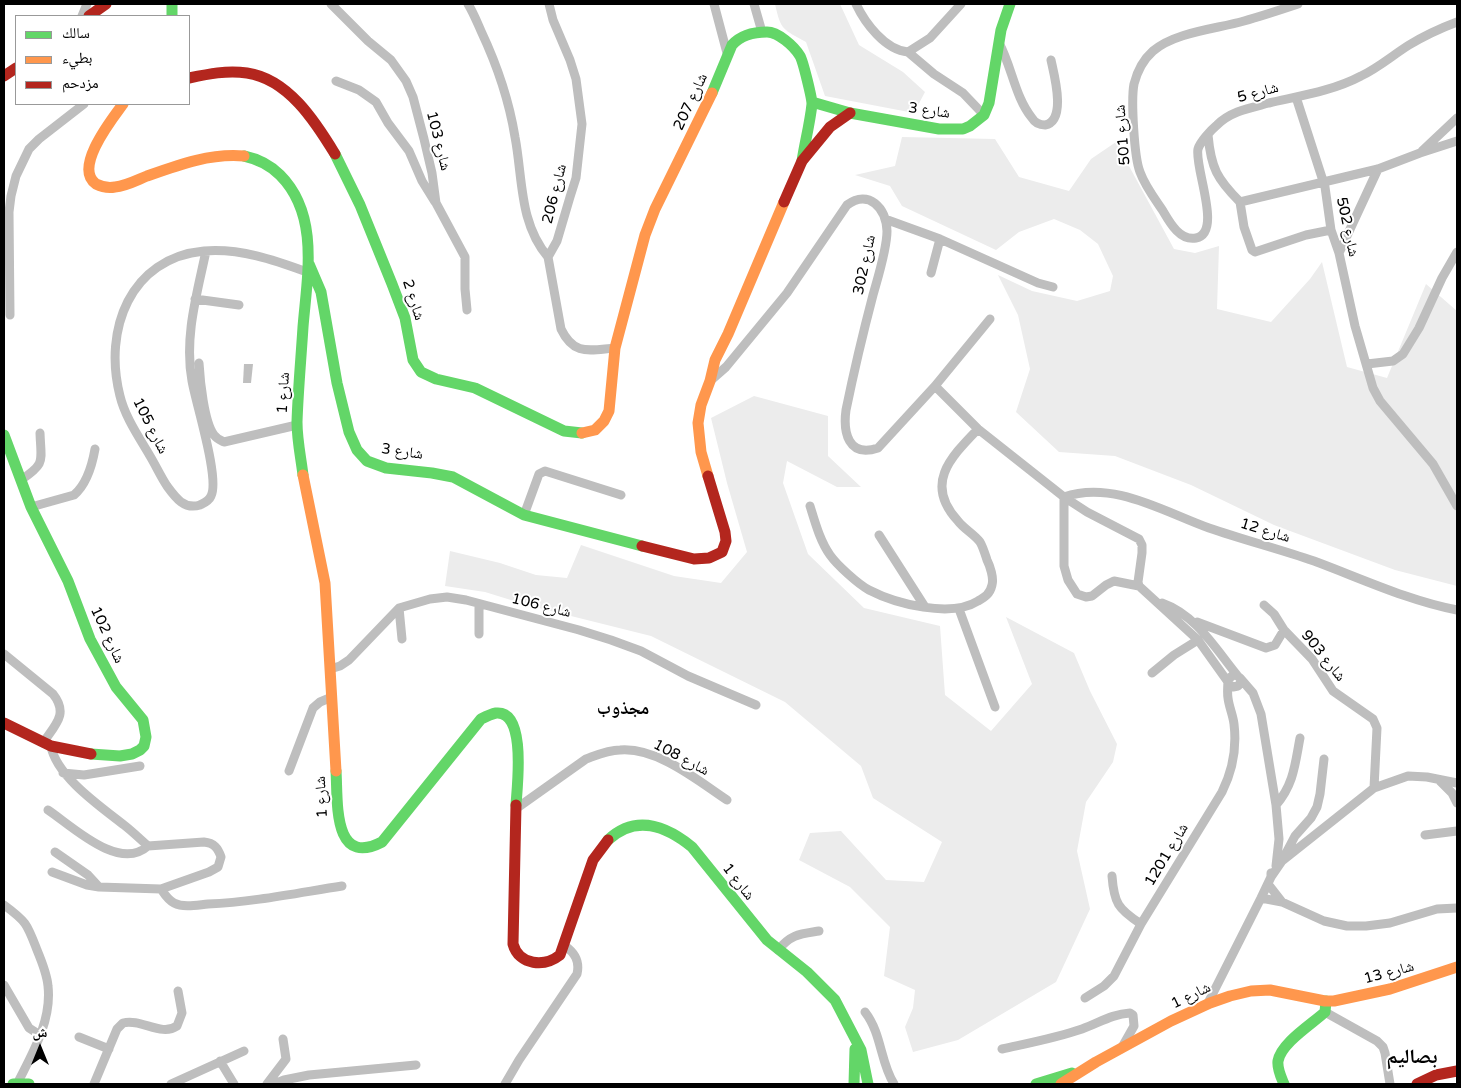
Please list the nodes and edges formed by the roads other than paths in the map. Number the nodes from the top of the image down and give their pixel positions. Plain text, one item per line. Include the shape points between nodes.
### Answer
1 (106, 4) edge
2 (331, 4) edge
3 (468, 4) edge
4 (549, 4) edge
5 (714, 4) edge
6 (754, 4) edge
7 (856, 4) edge
8 (961, 4) edge
9 (1010, 4) edge
10 (1298, 4) edge
11 (90, 15) edge
12 (1457, 22) edge
13 (762, 32) junction
14 (999, 43) junction
15 (908, 52) junction
16 (728, 53) junction
17 (1051, 60) dead end
18 (15, 69) edge
19 (4, 76) edge
20 (190, 78) edge
21 (336, 81) dead end
22 (1296, 97) junction
23 (812, 102) junction
24 (83, 105) edge
25 (122, 105) edge
26 (850, 113) junction
27 (984, 115) junction
28 (1457, 118) edge
29 (1208, 135) junction
30 (1457, 142) edge
31 (1420, 153) junction
32 (802, 161) junction
33 (1378, 169) junction
34 (1323, 181) junction
35 (1240, 202) junction
36 (436, 204) junction
37 (885, 218) junction
38 (1331, 230) junction
39 (940, 239) junction
40 (206, 251) junction
41 (1457, 252) edge
42 (1338, 253) junction
43 (548, 257) junction
44 (308, 266) junction
45 (931, 273) dead end
46 (1053, 287) dead end
47 (195, 299) junction
48 (239, 305) dead end
49 (467, 310) dead end
50 (10, 315) dead end
51 (990, 319) dead end
52 (615, 348) junction
53 (199, 364) dead end
54 (1366, 364) junction
55 (710, 381) junction
56 (935, 386) junction
57 (297, 424) junction
58 (978, 429) junction
59 (40, 433) dead end
60 (4, 435) edge
61 (95, 450) dead end
62 (21, 480) junction
63 (621, 495) dead end
64 (1064, 497) junction
65 (810, 506) dead end
66 (1457, 506) edge
67 (31, 507) junction
68 (524, 515) junction
69 (879, 535) dead end
70 (1139, 586) junction
71 (1155, 600) junction
72 (479, 604) junction
73 (1264, 605) dead end
74 (925, 607) junction
75 (399, 608) junction
76 (959, 610) junction
77 (1457, 610) edge
78 (1192, 620) junction
79 (1284, 630) junction
80 (479, 634) dead end
81 (402, 638) dead end
82 (1198, 640) junction
83 (4, 654) edge
84 (330, 669) junction
85 (1152, 673) dead end
86 (1234, 681) junction
87 (332, 698) junction
88 (756, 705) dead end
89 (995, 708) dead end
90 (4, 723) edge
91 (1300, 738) dead end
92 (47, 745) junction
93 (1324, 759) dead end
94 (140, 766) dead end
95 (288, 771) dead end
96 (63, 773) junction
97 (1440, 781) junction
98 (1457, 783) edge
99 (1374, 788) junction
100 (727, 800) dead end
101 (1457, 803) edge
102 (1276, 805) junction
103 (517, 808) junction
104 (48, 810) dead end
105 (1457, 831) edge
106 (1425, 835) dead end
107 (148, 846) junction
108 (55, 852) dead end
109 (1282, 861) junction
110 (52, 872) dead end
111 (1112, 876) dead end
112 (1271, 877) junction
113 (342, 886) dead end
114 (99, 887) junction
115 (161, 889) junction
116 (1262, 898) junction
117 (1282, 902) junction
118 (4, 905) edge
119 (1457, 908) edge
120 (1141, 924) junction
121 (819, 931) dead end
122 (565, 946) junction
123 (778, 950) junction
124 (1457, 967) edge
125 (4, 985) edge
126 (178, 991) dead end
127 (1085, 998) dead end
128 (1208, 1003) junction
129 (1326, 1007) junction
130 (864, 1012) dead end
131 (40, 1035) junction
132 (79, 1037) dead end
133 (283, 1039) dead end
134 (855, 1039) junction
135 (109, 1049) junction
136 (1002, 1049) dead end
137 (244, 1051) dead end
138 (1120, 1051) junction
139 (220, 1061) junction
140 (416, 1065) dead end
141 (1457, 1070) edge
142 (1079, 1072) junction
143 (13, 1084) edge
144 (18, 1084) edge
145 (29, 1084) edge
146 (94, 1084) edge
147 (171, 1084) edge
148 (234, 1084) edge
149 (267, 1084) edge
150 (274, 1084) edge
151 (505, 1084) edge
152 (856, 1084) edge
153 (863, 1084) edge
154 (868, 1084) edge
155 (894, 1084) edge
156 (1036, 1084) edge
157 (1061, 1084) edge
158 (1284, 1084) edge
159 (1390, 1084) edge
160 (1417, 1084) edge

1 - 11 street
2 - 36 street, شارع 103 via 402,74 413,97 424,139
3 - 43 street via 502,82 515,136 524,208 537,244
4 - 43 street, شارع 206 via 576,80 582,124 576,178 557,241
5 - 16 street
6 - 13 street
7 - 15 street via 870,28 893,48
8 - 15 street via 930,38
9 - 14 street
10 - 29 street, شارع 501 via 1179,37 1162,44 1143,63 1134,84 1133,99 1138,164 1143,179 1172,225 1180,234 1192,238 1202,236 1208,224 1198,155 1199,146
12 - 22 street, شارع 5 via 1426,35 1360,76
13 - 16 street, شارع 207 via 737,39
13 - 23 street via 777,35 796,49
14 - 17 street via 1024,106 1039,124 1051,122 1056,114 1057,88
14 - 27 street via 993,88
15 - 27 street via 964,93
16 - 52 street, شارع 207 via 645,235
18 - 19 street
20 - 52 street, شارع 2 via 233,72 256,75 283,89 314,122 333,149 356,196 406,320 411,352 422,373 485,392 564,431 583,433 595,430 609,411
21 - 36 street via 359,90 376,102 408,151
22 - 29 street, شارع 5 via 1238,111 1222,120
22 - 34 street, شارع 502
23 - 26 street, شارع 3
23 - 32 street
24 - 50 street via 29,149 16,176 9,212
25 - 44 street, شارع 1 via 92,154 88,168 96,184 117,187 204,159 246,156 273,169 296,195 304,218
26 - 27 street, شارع 3 via 949,130 963,129
26 - 32 street via 830,127
28 - 31 street
29 - 35 street via 1215,170 1225,188
30 - 31 street
31 - 33 street
32 - 55 street, شارع 3 via 714,360
33 - 34 street
33 - 42 street
34 - 35 street
34 - 38 street, شارع 502
35 - 38 street via 1245,231 1255,252
36 - 49 street, شارع 103 via 464,252
37 - 39 street
37 - 55 street, شارع 302 via 872,201 863,199 847,205 786,293 726,367
37 - 56 street, شارع 302 via 886,239 846,410 845,431 849,441 857,448 878,448
38 - 42 street, شارع 502
39 - 45 street
39 - 46 street
40 - 44 street, شارع 105 via 248,253
40 - 47 street
40 - 47 street, شارع 105 via 169,260 139,283 120,323 115,357 120,396 132,425 176,498 182,504 197,506 211,498 214,483 192,380 190,330
41 - 54 street via 1403,354 1393,361
42 - 54 street, شارع 502
43 - 52 street via 561,329 566,340 585,350
44 - 57 street, شارع 1
44 - 68 street, شارع 3 via 321,292 342,408 352,440 362,457 387,468 453,476
47 - 48 street
51 - 56 street, شارع 302
53 - 57 street via 204,403 215,438 229,441
54 - 66 street via 1380,401 1434,464
55 - 68 street, شارع 3 via 701,405 707,446 731,535 731,544 722,558 704,564 678,561 629,549 574,528
56 - 58 street
57 - 84 street, شارع 1 via 298,447 325,584
58 - 64 street
58 - 76 street via 954,453 940,486 944,502 957,521 980,542 993,583 989,595
59 - 62 street via 40,464
60 - 62 street, شارع 102
61 - 67 street via 89,473 79,491
62 - 67 street, شارع 102
63 - 68 street via 545,471 539,474
64 - 70 street via 1139,539 1142,548
64 - 70 street via 1064,566 1077,594 1092,596 1114,581
64 - 77 street, شارع 12 via 1087,492 1140,500 1202,525
65 - 74 street via 830,556 846,571 868,590 895,601
67 - 92 street, شارع 102 via 68,581 105,669 143,720 146,731 146,742 140,750 120,756
69 - 74 street
70 - 71 street
71 - 78 street
71 - 82 street
72 - 75 street, شارع 106 via 447,597
72 - 80 street
72 - 88 street, شارع 106 via 611,640
73 - 79 street
74 - 76 street
75 - 81 street
75 - 84 street, شارع 106 via 349,660
76 - 89 street
78 - 79 street, شارع 903 via 1266,648 1275,645
78 - 86 street via 1216,650
79 - 99 street, شارع 903 via 1312,659 1333,691 1370,715 1376,723
82 - 85 street
82 - 86 street
83 - 92 street via 58,700 60,718
84 - 87 street, شارع 1
86 - 102 street via 1258,706 1261,714
86 - 120 street, شارع 1201 via 1235,752 1228,779
87 - 95 street via 313,708
87 - 103 street, شارع 1 via 339,824 349,843 370,849 382,842 481,719 496,712 508,716 515,726 518,740
90 - 92 street
91 - 102 street via 1290,786
92 - 96 street
93 - 109 street via 1317,807 1295,836
94 - 96 street via 84,775
96 - 107 street
97 - 98 street
97 - 99 street via 1408,776
97 - 101 street
99 - 109 street
100 - 103 street, شارع 108 via 655,756 619,750 586,759
102 - 112 street
103 - 122 street, شارع 1 via 514,947 528,961 546,964 556,959
104 - 107 street via 109,851 137,853
105 - 106 street
107 - 115 street via 209,843 216,846 221,857 218,867 210,872
108 - 114 street via 88,875
109 - 112 street
110 - 114 street
111 - 120 street via 1119,907
112 - 116 street
112 - 117 street
113 - 115 street via 188,906 168,900
114 - 115 street
116 - 117 street
116 - 128 street
117 - 119 street via 1324,921 1347,926 1390,923 1432,910
118 - 131 street via 30,929 46,976 48,997
120 - 127 street, شارع 1201 via 1114,976
121 - 123 street via 793,936
122 - 123 street, شارع 1 via 599,848 618,832 644,824 670,830 692,847 754,926
122 - 151 street via 578,960 578,974
123 - 134 street, شارع 1 via 828,992
124 - 129 street, شارع 13 via 1385,992
125 - 131 street via 29,1028
126 - 135 street via 182,1013 178,1026 169,1030 134,1022 123,1023
128 - 129 street, شارع 1 via 1234,994 1270,989 1286,991
128 - 138 street, شارع 1
129 - 158 street via 1281,1054 1278,1061
129 - 159 street via 1382,1046
130 - 155 street via 878,1036 887,1071
131 - 144 street
132 - 135 street
133 - 149 street via 286,1059
134 - 152 street, شارع 1
134 - 154 street, شارع 1 via 863,1054
135 - 146 street
136 - 138 street via 1084,1029 1107,1017 1130,1013 1134,1026
137 - 139 street
138 - 142 street, شارع 1
139 - 147 street
139 - 148 street
140 - 150 street via 309,1075
141 - 160 street
142 - 156 street, شارع 1
142 - 157 street, شارع 1
143 - 144 street
144 - 145 street
152 - 153 street

